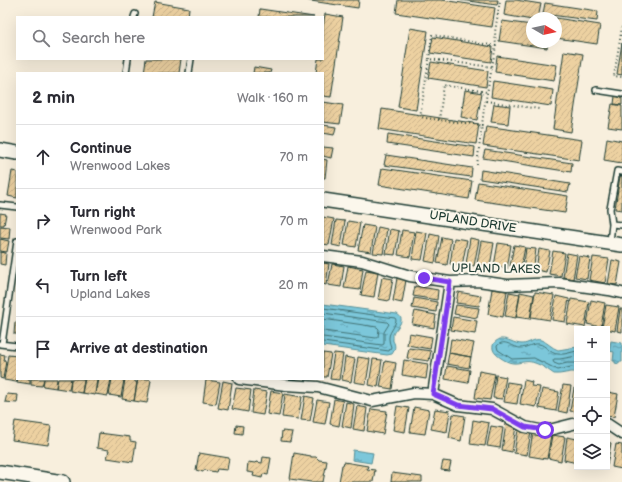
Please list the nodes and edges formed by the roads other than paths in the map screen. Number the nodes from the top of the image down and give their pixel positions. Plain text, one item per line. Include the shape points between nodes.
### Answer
1 (128, 60) edge
2 (191, 60) edge
3 (126, 72) edge
4 (189, 72) edge
5 (596, 90) dead end
6 (622, 94) edge
7 (0, 150) edge
8 (16, 153) edge
9 (622, 172) edge
10 (324, 200) edge
11 (0, 204) edge
12 (16, 207) edge
13 (612, 224) junction
14 (622, 225) edge
15 (616, 244) edge
16 (16, 247) edge
17 (324, 256) edge
18 (450, 282) junction
19 (622, 293) edge
20 (1, 344) edge
21 (16, 346) edge
22 (248, 380) edge
23 (433, 394) junction
24 (574, 424) edge
25 (610, 426) edge
26 (622, 434) edge
27 (0, 472) edge
28 (63, 482) edge

1 - 3 lane
2 - 4 lane
5 - 6 lane
7 - 8 street
9 - 13 lane via 617,171 610,209
10 - 15 street, UPLAND DRIVE
11 - 12 lane
13 - 14 lane
13 - 15 lane
16 - 20 lane
17 - 18 street, UPLAND LAKES via 362,261 410,276
18 - 19 street, UPLAND LAKES via 478,281 507,285 559,283
18 - 23 street
20 - 21 lane
22 - 23 street via 318,387 372,401 414,392
23 - 24 street via 458,405 492,409 525,427 545,430
25 - 26 street
27 - 28 street

